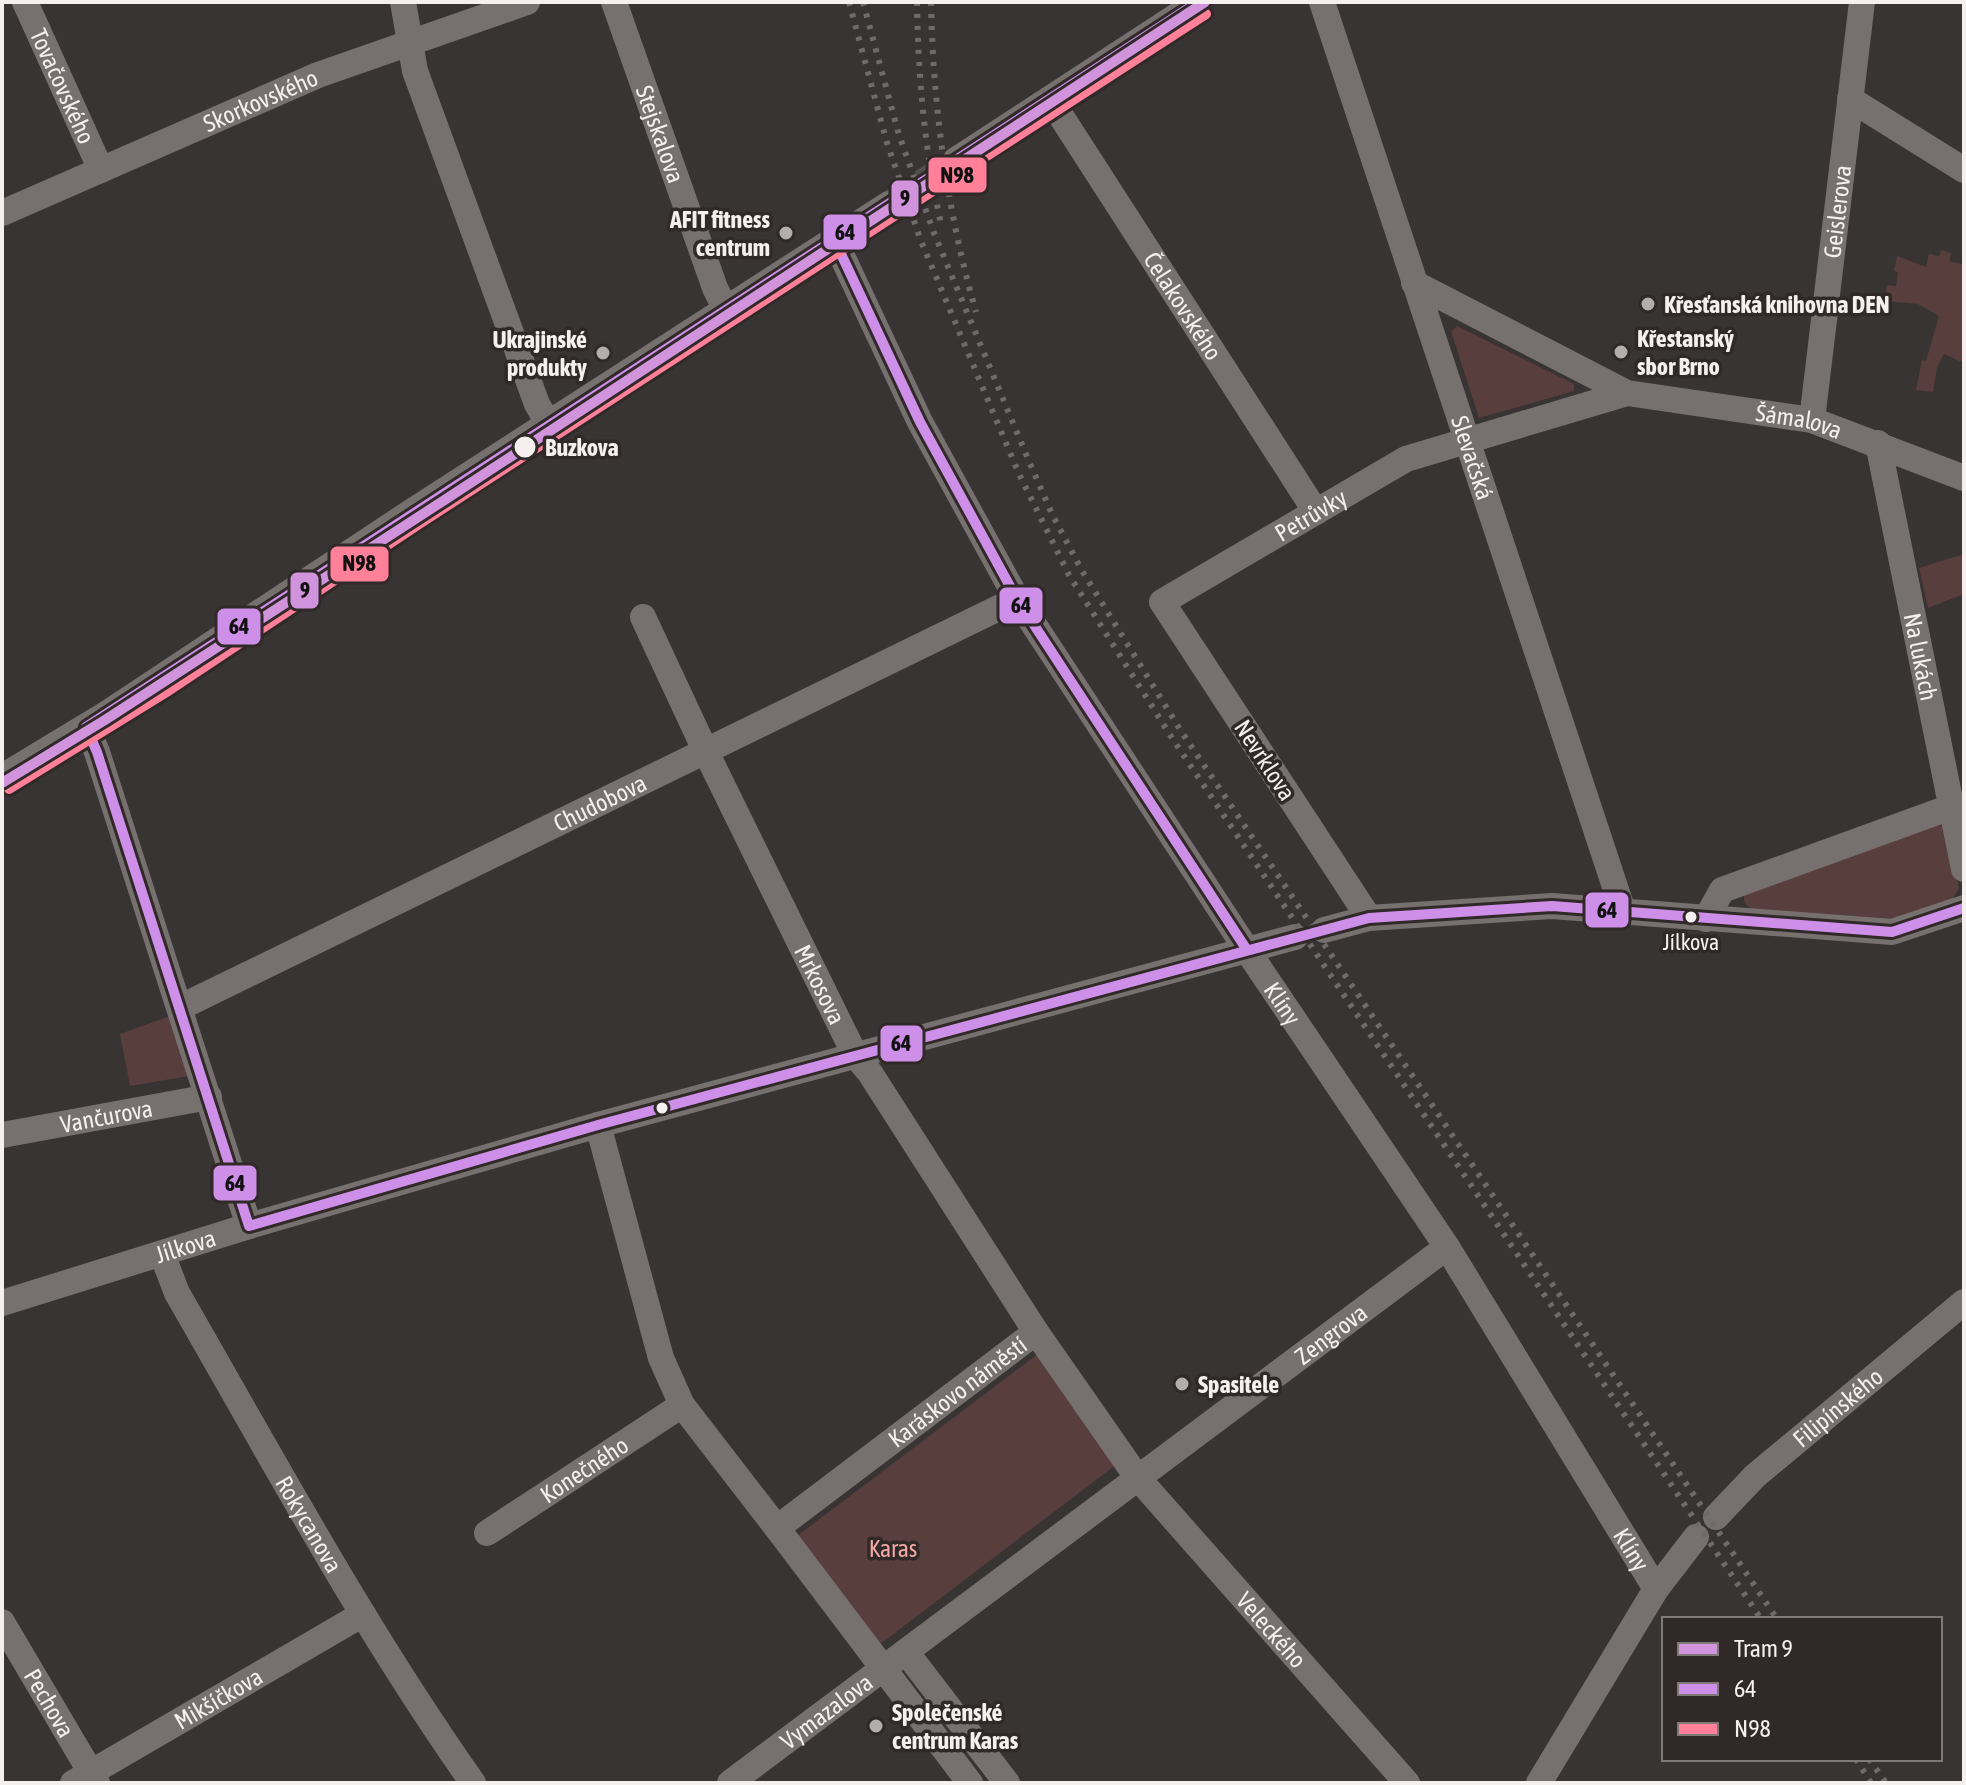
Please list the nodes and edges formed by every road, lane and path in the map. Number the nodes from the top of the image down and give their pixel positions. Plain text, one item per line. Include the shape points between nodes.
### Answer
1 (25, 2) edge
2 (403, 2) edge
3 (527, 2) edge
4 (614, 2) edge
5 (1198, 2) edge
6 (1322, 2) edge
7 (1862, 2) edge
8 (410, 43) junction
9 (1050, 99) junction
10 (1850, 99) junction
11 (956, 160) tunnel mouth
12 (101, 170) junction
13 (1964, 170) edge
14 (889, 204) tunnel mouth
15 (2, 213) edge
16 (834, 239) junction
17 (1414, 283) junction
18 (725, 308) junction
19 (1627, 393) junction
20 (1812, 420) junction
21 (548, 423) junction
22 (1466, 440) junction
23 (1878, 443) junction
24 (1964, 478) edge
25 (1316, 512) junction
26 (1017, 599) junction
27 (1162, 602) joint
28 (643, 617) dead end
29 (86, 727) junction
30 (705, 750) junction
31 (2, 777) edge
32 (1951, 807) junction
33 (1964, 869) edge
34 (1964, 908) edge
35 (1624, 914) junction
36 (1369, 918) junction
37 (1706, 919) junction
38 (1324, 930) dead end
39 (1295, 937) dead end
40 (1247, 950) junction
41 (181, 1007) junction
42 (855, 1055) junction
43 (209, 1097) junction
44 (598, 1125) junction
45 (2, 1135) edge
46 (249, 1226) junction
47 (1447, 1247) junction
48 (162, 1254) junction
49 (1964, 1302) edge
50 (2, 1303) edge
51 (1036, 1332) junction
52 (682, 1405) junction
53 (1137, 1477) junction
54 (1716, 1517) dead end
55 (777, 1528) junction
56 (487, 1533) dead end
57 (1696, 1537) dead end
58 (1656, 1589) junction
59 (363, 1614) junction
60 (2, 1622) edge
61 (906, 1652) junction
62 (883, 1669) junction
63 (87, 1780) edge
64 (473, 1783) edge
65 (730, 1783) edge
66 (970, 1783) edge
67 (1007, 1783) edge
68 (1407, 1783) edge
69 (1539, 1783) edge

1 - 12 street, Tovačovského
2 - 8 street
3 - 8 street, Skorkovského
4 - 18 street, Stejskalova
5 - 9 street
6 - 17 street, Slevačská
7 - 10 street, Geislerova
8 - 12 street, Skorkovského via 318,75
8 - 21 street via 415,71
9 - 11 street
9 - 25 street, Čelakovského
10 - 13 street
10 - 20 street, Geislerova
12 - 15 street, Skorkovského
14 - 16 street
16 - 18 street
16 - 26 street, Klíny via 920,422
17 - 19 street, Šámalova
17 - 22 street, Slevačská
18 - 21 street
19 - 20 street, Šámalova
19 - 22 street, Šámalova
20 - 23 street, Šámalova
21 - 29 street
22 - 25 street, Petrůvky via 1406,459
22 - 35 street, Slevačská
23 - 24 street, Šámalova
23 - 32 street, Na lukách
25 - 27 street, Petrůvky
26 - 30 street, Chudobova
26 - 40 street, Klíny
27 - 36 street, Nevrklova
28 - 30 street, Mrkosova
29 - 31 street
29 - 41 street
30 - 41 street, Chudobova
30 - 42 street, Mrkosova
32 - 33 street, Na lukách
32 - 37 street via 1722,890
34 - 37 street via 1892,932
35 - 36 street via 1552,906
35 - 37 street
36 - 38 street
39 - 40 street, Jílkova
40 - 42 street, Jílkova
40 - 47 street, Klíny
41 - 43 street
42 - 44 street, Jílkova
42 - 51 street, Mrkosova
43 - 45 street, Vančurova
43 - 46 street
44 - 46 street, Jílkova
44 - 52 street via 661,1358
46 - 48 street, Jílkova
47 - 53 street, Zengrova
47 - 58 street, Klíny
48 - 50 street, Jílkova
48 - 59 street, Rokycanova via 177,1293
49 - 54 street, Filipínského via 1755,1476
51 - 53 street, Karáskovo náměstí
51 - 55 street, Karáskovo náměstí
52 - 55 street
52 - 56 street, Konečného
53 - 61 street
53 - 68 street, Veleckého
55 - 62 street
57 - 58 street
58 - 69 street
59 - 63 street, Mikšíčkova
59 - 64 street, Rokycanova
60 - 63 street, Pechova
61 - 62 street
61 - 67 street
62 - 65 street, Vymazalova
62 - 66 street

